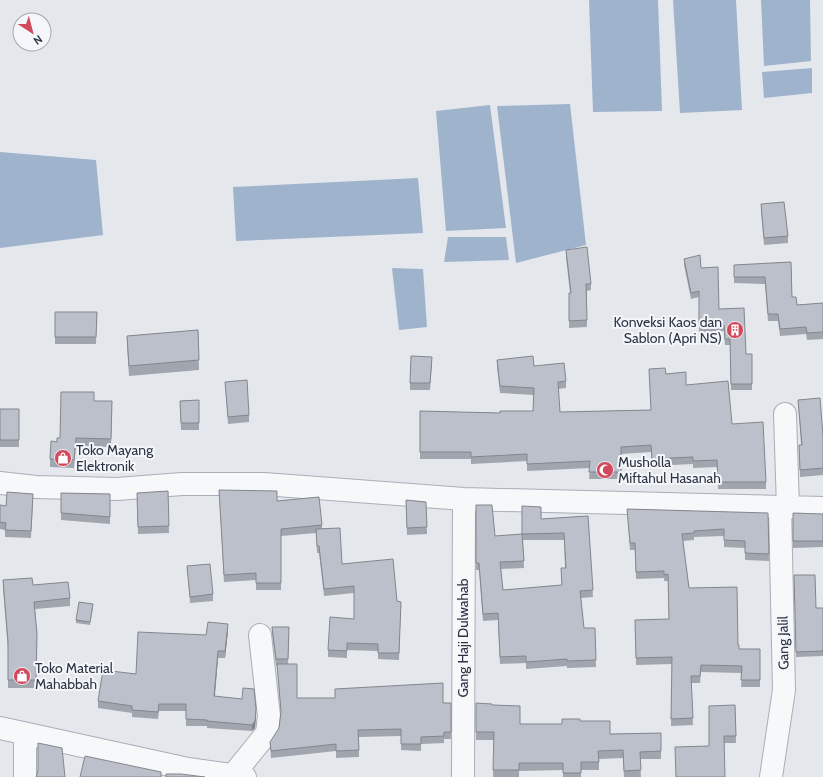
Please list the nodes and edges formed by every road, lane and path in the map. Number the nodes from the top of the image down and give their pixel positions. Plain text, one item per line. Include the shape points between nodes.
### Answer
1 (785, 414) dead end
2 (0, 483) edge
3 (464, 499) junction
4 (784, 508) junction
5 (823, 508) edge
6 (260, 635) dead end
7 (0, 728) edge
8 (25, 734) junction
9 (146, 769) edge
10 (239, 776) edge
11 (25, 777) edge
12 (463, 777) edge
13 (771, 777) edge

1 - 4 street, Gang Jalil
2 - 3 street via 36,487 117,489 182,484 264,484
3 - 4 street
3 - 12 street, Gang Haji Dulwahab
4 - 5 street
4 - 13 street, Gang Jalil via 784,690
6 - 10 street via 269,716 266,733
7 - 8 street
8 - 9 street
8 - 11 street
9 - 10 street

